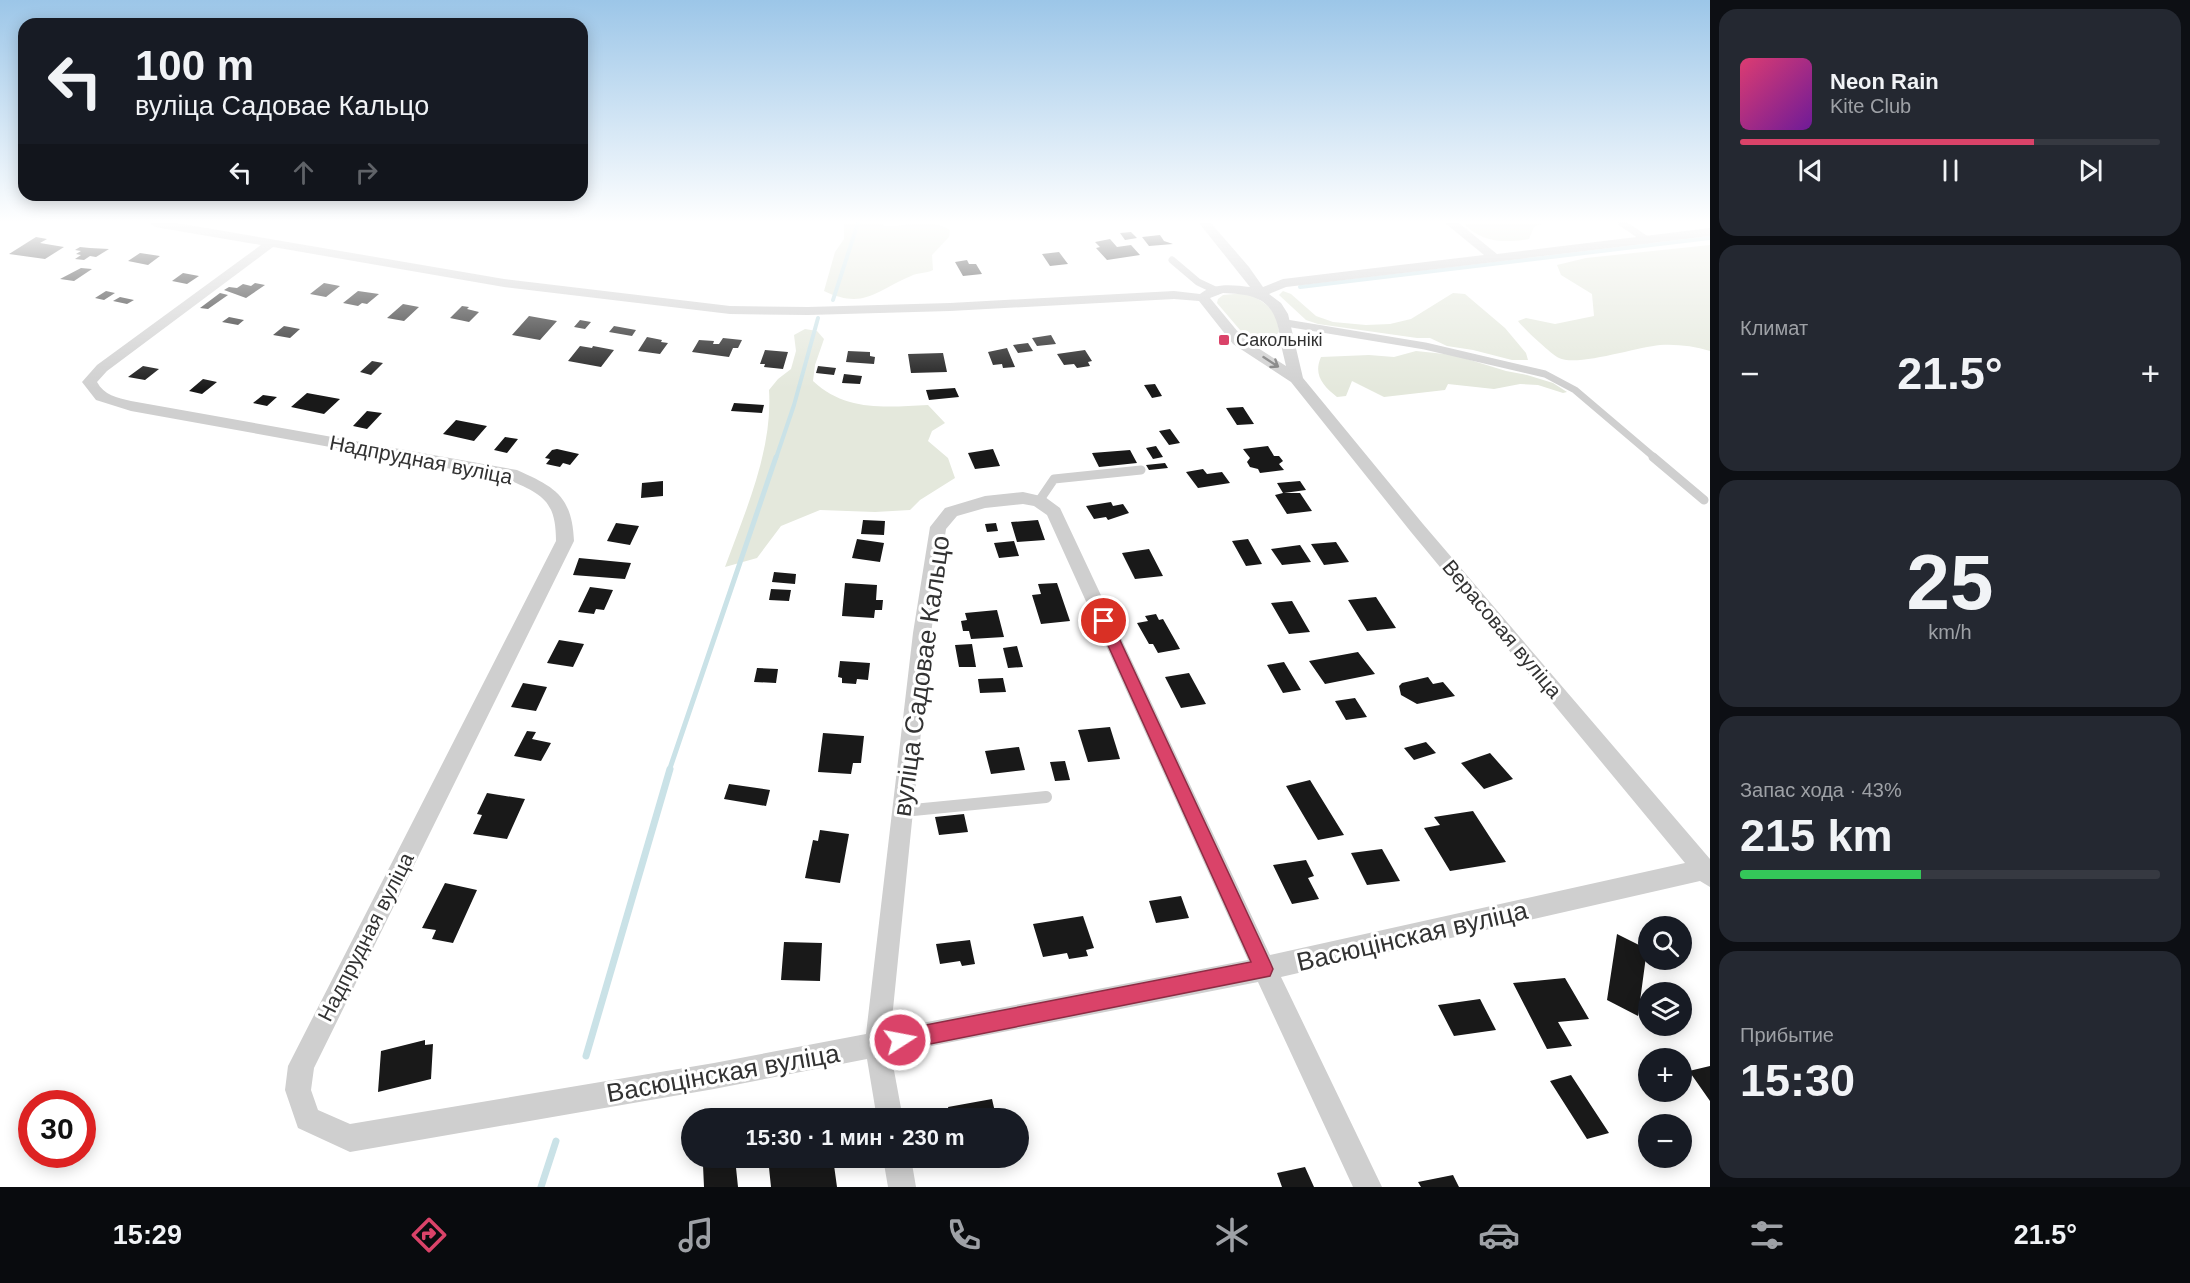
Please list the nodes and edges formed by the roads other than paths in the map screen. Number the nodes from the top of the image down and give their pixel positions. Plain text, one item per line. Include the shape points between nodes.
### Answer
1 (223, 278) edge
2 (477, 278) edge
3 (1194, 278) edge
4 (1250, 278) edge
5 (1322, 278) edge
6 (1217, 291) junction
7 (1260, 293) junction
8 (1203, 298) junction
9 (1286, 323) junction
10 (1287, 340) junction
11 (1245, 346) junction
12 (1296, 379) junction
13 (1141, 470) dead end
14 (1704, 500) dead end
15 (1039, 501) junction
16 (1046, 797) dead end
17 (903, 811) junction
18 (1707, 873) edge
19 (1264, 969) junction
20 (877, 1045) junction
21 (888, 1108) edge
22 (307, 1119) joint
23 (899, 1168) edge
24 (902, 1187) edge
25 (1368, 1187) edge

1 - 22 street, Надпрудная вуліца via 102,368 89,382 94,394 131,406 511,474 543,488 560,504 565,523 565,541 301,1066 298,1090
2 - 8 street via 729,310 950,307 1174,295
3 - 6 lane
4 - 7 street
5 - 7 street via 1283,283
6 - 7 street via 1241,289
6 - 8 street
7 - 9 street via 1273,301
8 - 11 street, Верасовая вуліца
9 - 10 street, Верасовая вуліца
9 - 14 lane via 1425,346 1545,374 1575,390
10 - 11 street
10 - 12 street, Верасовая вуліца
11 -> 12 street, Верасовая вуліца
12 - 18 street, Верасовая вуліца
13 - 15 lane via 1054,479
15 - 17 street, вуліца Садовае Кальцо via 1023,498 985,502 951,512 938,527
15 - 19 street via 1054,512
16 - 17 lane
17 - 20 street, вуліца Садовае Кальцо
18 - 19 street, Васюцінская вуліца
19 - 20 street, Васюцінская вуліца
19 - 25 street
20 - 21 street, вуліца Садовае Кальцо
20 - 22 street, Васюцінская вуліца via 350,1138
23 - 24 street

